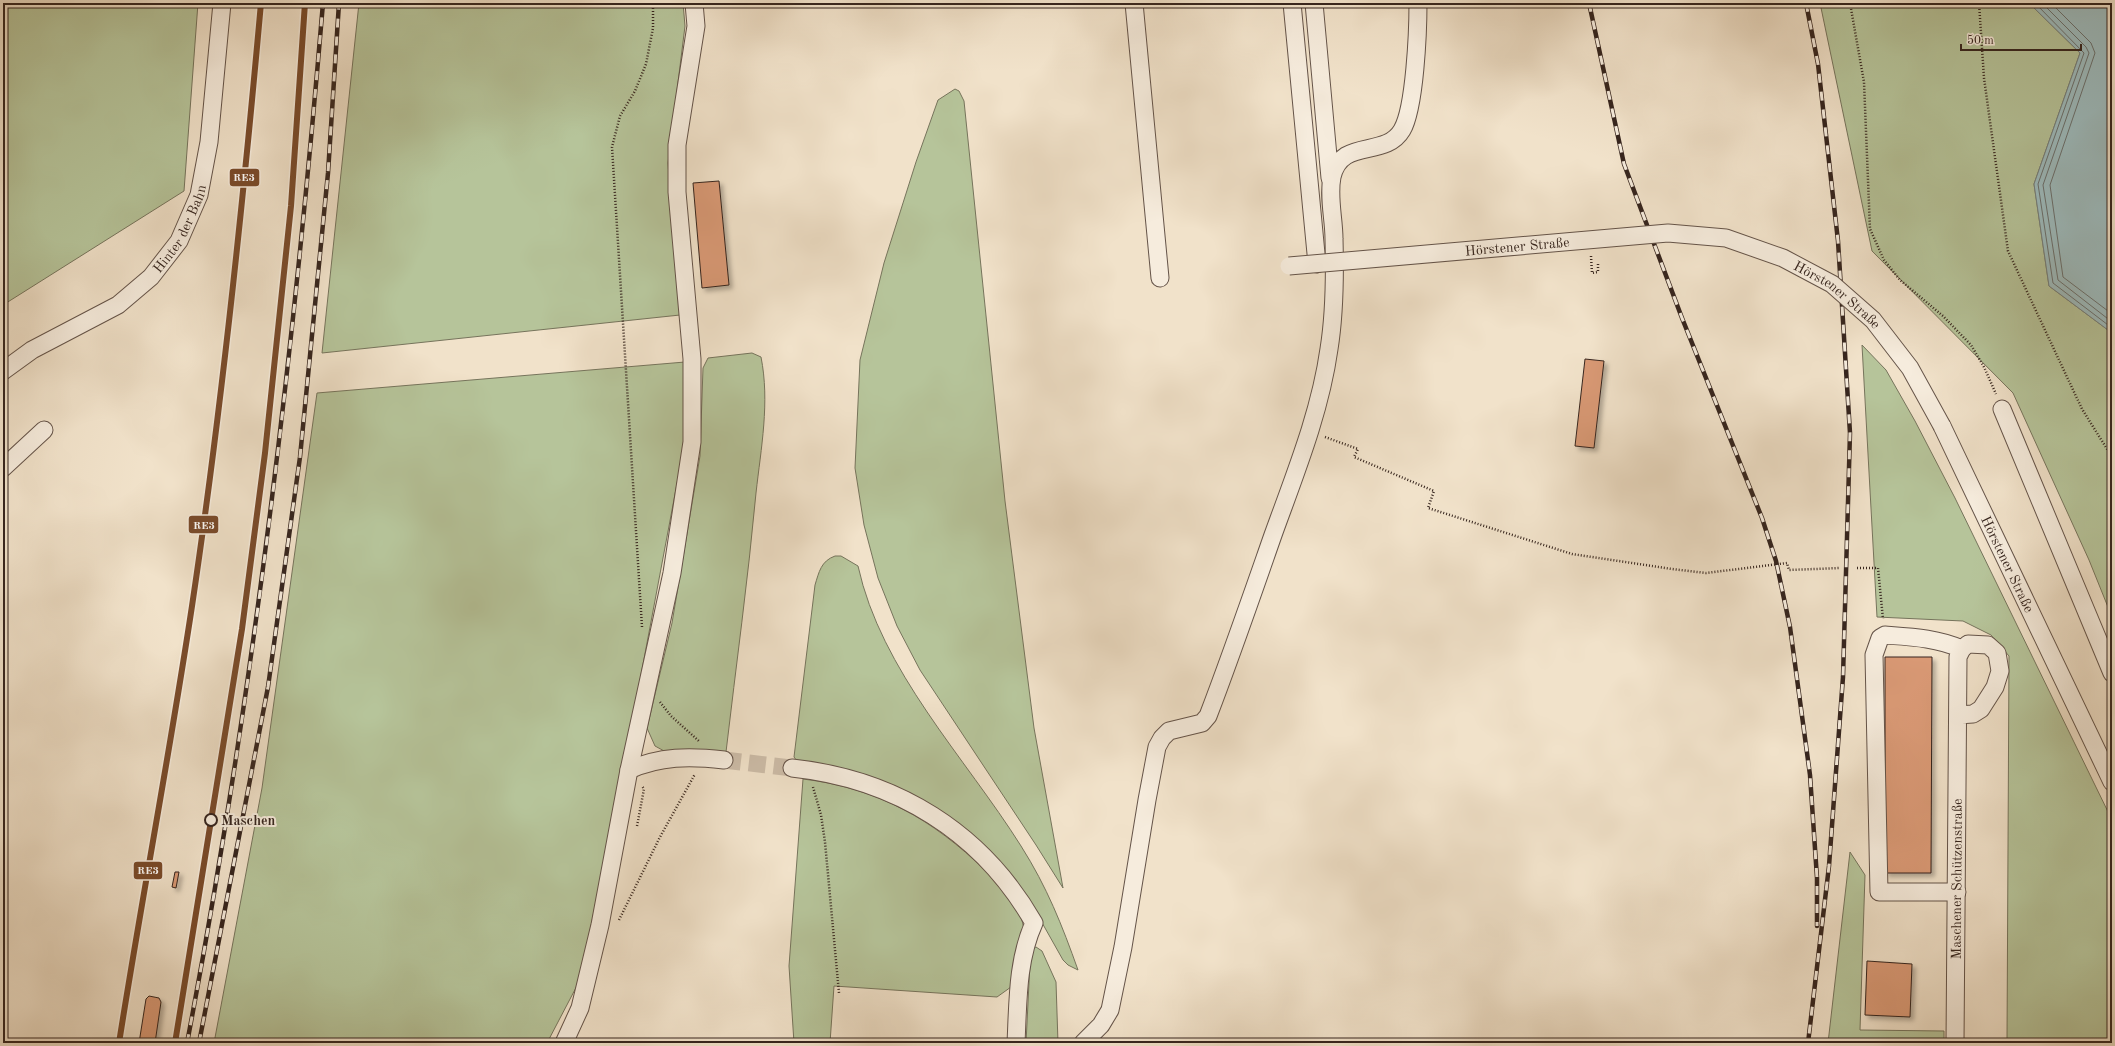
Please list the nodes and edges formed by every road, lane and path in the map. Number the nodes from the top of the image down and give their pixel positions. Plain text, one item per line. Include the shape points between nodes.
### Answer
1 (222, 3) edge
2 (653, 3) edge
3 (694, 3) edge
4 (1134, 3) edge
5 (1292, 3) edge
6 (1314, 3) edge
7 (1418, 3) edge
8 (1850, 3) edge
9 (1978, 3) edge
10 (1331, 188) junction
11 (1591, 262) dead end
12 (1598, 263) dead end
13 (1316, 264) junction
14 (1289, 266) dead end
15 (1160, 278) dead end
16 (3, 371) edge
17 (2002, 410) joint
18 (44, 430) dead end
19 (1310, 431) junction
20 (2112, 457) edge
21 (3, 468) edge
22 (1840, 568) dead end
23 (1857, 568) dead end
24 (643, 632) dead end
25 (1885, 636) junction
26 (1962, 650) junction
27 (2112, 673) edge
28 (657, 698) dead end
29 (1958, 715) junction
30 (721, 759) junction
31 (799, 768) joint
32 (629, 770) junction
33 (2112, 782) edge
34 (1957, 892) junction
35 (617, 924) dead end
36 (839, 993) dead end
37 (564, 1043) edge
38 (1016, 1043) edge
39 (1083, 1043) edge
40 (1955, 1043) edge

1 - 16 street, Hinter der Bahn via 209,142 199,195 179,241 151,277 118,305 32,350
2 - 24 path via 653,28 646,64 635,91 620,116 612,147
3 - 32 street via 696,26 676,145 677,192 692,359 692,442 672,573
4 - 15 street
5 - 13 street
6 - 10 street
7 - 10 street via 1416,50 1408,115 1402,131 1390,142 1346,155 1338,163
8 - 17 path via 1864,82 1870,229 1884,260 1900,280 1943,316 1971,345 1984,367
9 - 20 path via 1984,78 2008,251 2082,409
10 - 19 street via 1334,239 1333,315 1324,378
11 - 12 path via 1592,272 1598,272
13 - 14 street, Hörstener Straße, bridge
13 - 33 street, Hörstener Straße, bridge via 1668,233 1726,238 1783,258 1832,284 1873,320 1910,368 1942,426
17 - 27 street
18 - 21 street
19 - 22 path via 1358,449 1354,457 1367,464 1434,491 1428,508 1572,554 1696,573 1787,563 1789,570
19 - 39 street via 1208,716 1202,723 1169,731 1157,747 1110,1010 1101,1026
23 - 25 path via 1878,568
25 - 26 street via 1922,637 1945,642
25 - 34 street via 1880,638 1874,655 1879,892
26 - 29 street, Maschener Schützenstraße via 1958,657
26 - 29 street via 1968,644 1988,645 1997,653 2000,671 1995,687 1981,709 1973,714
28 - 30 path via 671,716
29 - 34 street, Maschener Schützenstraße
30 - 32 street via 671,758
30 - 35 path via 701,767 694,774
31 - 36 path via 818,802 823,828
31 - 38 street via 852,778 880,787 906,800 952,829 976,848 1012,889 1034,923 1028,935 1021,964
32 - 37 street via 587,984 580,1008
34 - 40 street, Maschener Schützenstraße

